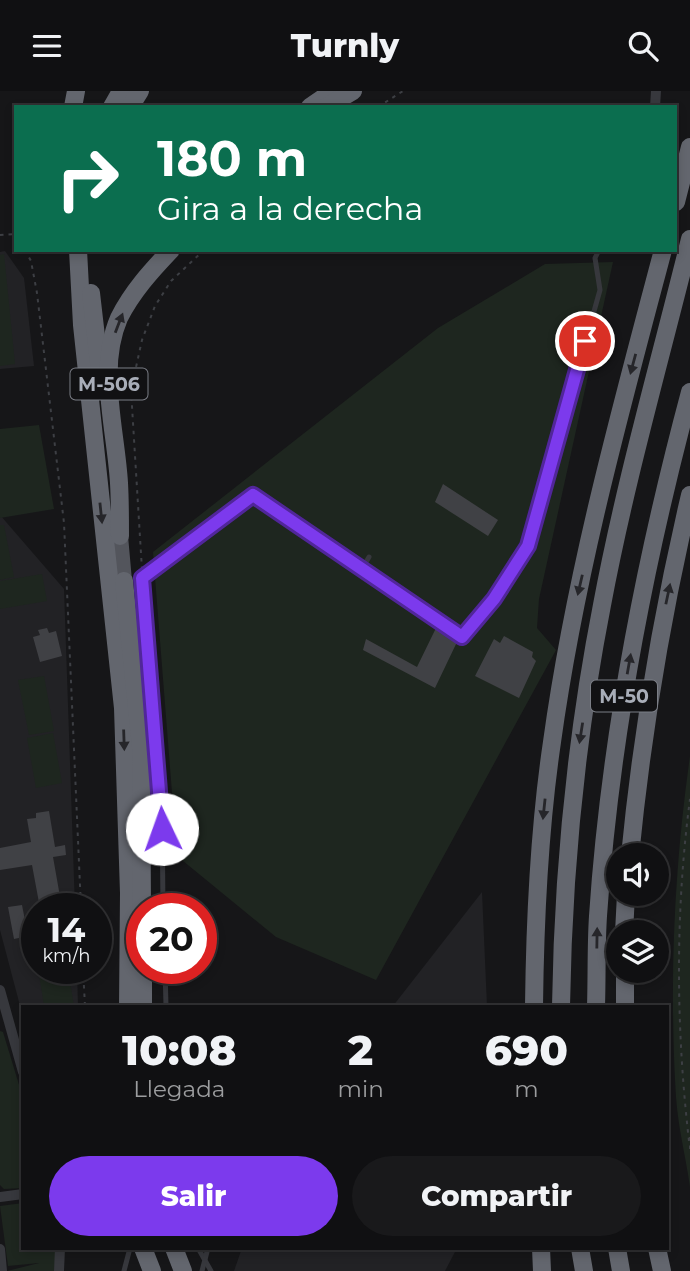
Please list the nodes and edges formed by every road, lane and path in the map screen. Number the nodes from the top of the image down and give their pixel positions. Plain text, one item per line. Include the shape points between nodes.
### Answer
1 (333, 91) edge
2 (353, 91) edge
3 (403, 91) edge
4 (313, 105) edge
5 (329, 105) edge
6 (381, 105) edge
7 (690, 147) edge
8 (677, 198) edge
9 (690, 239) edge
10 (26, 252) edge
11 (65, 252) edge
12 (78, 252) edge
13 (90, 252) edge
14 (169, 252) edge
15 (202, 252) edge
16 (598, 252) edge
17 (662, 252) edge
18 (690, 392) edge
19 (96, 467) junction
20 (690, 495) edge
21 (120, 536) junction
22 (369, 557) dead end
23 (362, 569) junction
24 (142, 578) junction
25 (124, 581) joint
26 (690, 799) edge
27 (631, 843) edge
28 (79, 893) edge
29 (142, 893) edge
30 (163, 893) edge
31 (625, 983) edge
32 (84, 984) edge
33 (142, 984) edge
34 (165, 984) edge
35 (0, 991) edge
36 (85, 1005) edge
37 (128, 1005) edge
38 (143, 1005) edge
39 (166, 1005) edge
40 (534, 1005) edge
41 (561, 1005) edge
42 (596, 1005) edge
43 (625, 1005) edge
44 (21, 1065) edge
45 (690, 1139) edge
46 (690, 1153) edge
47 (21, 1195) edge
48 (0, 1197) edge
49 (0, 1249) edge
50 (60, 1250) edge
51 (129, 1250) edge
52 (144, 1250) edge
53 (151, 1250) edge
54 (165, 1250) edge
55 (175, 1250) edge
56 (199, 1250) edge
57 (208, 1250) edge
58 (541, 1250) edge
59 (580, 1250) edge
60 (617, 1250) edge
61 (657, 1250) edge
62 (205, 1260) junction
63 (2, 1271) edge
64 (59, 1271) edge
65 (124, 1271) edge
66 (152, 1271) edge
67 (159, 1271) edge
68 (173, 1271) edge
69 (183, 1271) edge
70 (202, 1271) edge
71 (211, 1271) edge
72 (542, 1271) edge
73 (584, 1271) edge
74 (621, 1271) edge
75 (662, 1271) edge

1 - 4 highway
2 - 5 highway
3 - 6 path
7 - 8 highway
9 -> 41 highway, M-50 via 601,606 578,747 562,915
10 - 28 path via 37,293 64,523
11 - 19 highway
12 - 19 highway, M-506
13 - 21 highway, M-506 via 91,299
21 -> 14 highway, M-506 via 108,381 112,341 128,301
15 - 24 path via 172,281 155,306 131,390
16 - 23 lane via 600,290 528,546 494,599 462,637
17 -> 40 highway via 603,485 563,671 542,827
42 -> 18 highway, M-50 via 598,917 614,752 662,495
19 -> 37 highway, M-506 via 123,708
27 -> 20 highway via 640,752
21 - 25 main road, M-506
22 - 23 lane
23 - 24 lane via 253,495
24 - 30 lane via 162,808
25 - 29 highway, M-506 via 141,747
26 - 45 path via 679,1002
31 - 43 highway
32 - 36 path
33 - 38 highway
34 - 39 lane
35 - 44 street
45 - 46 path
47 - 48 street
49 - 63 street
50 - 64 street
51 - 65 lane
52 - 66 highway
53 - 67 highway
54 - 68 highway
55 - 69 highway
56 - 62 lane
57 - 62 lane
58 - 72 highway
59 - 73 highway
60 - 74 highway
61 - 75 highway
62 - 70 lane
62 - 71 lane

